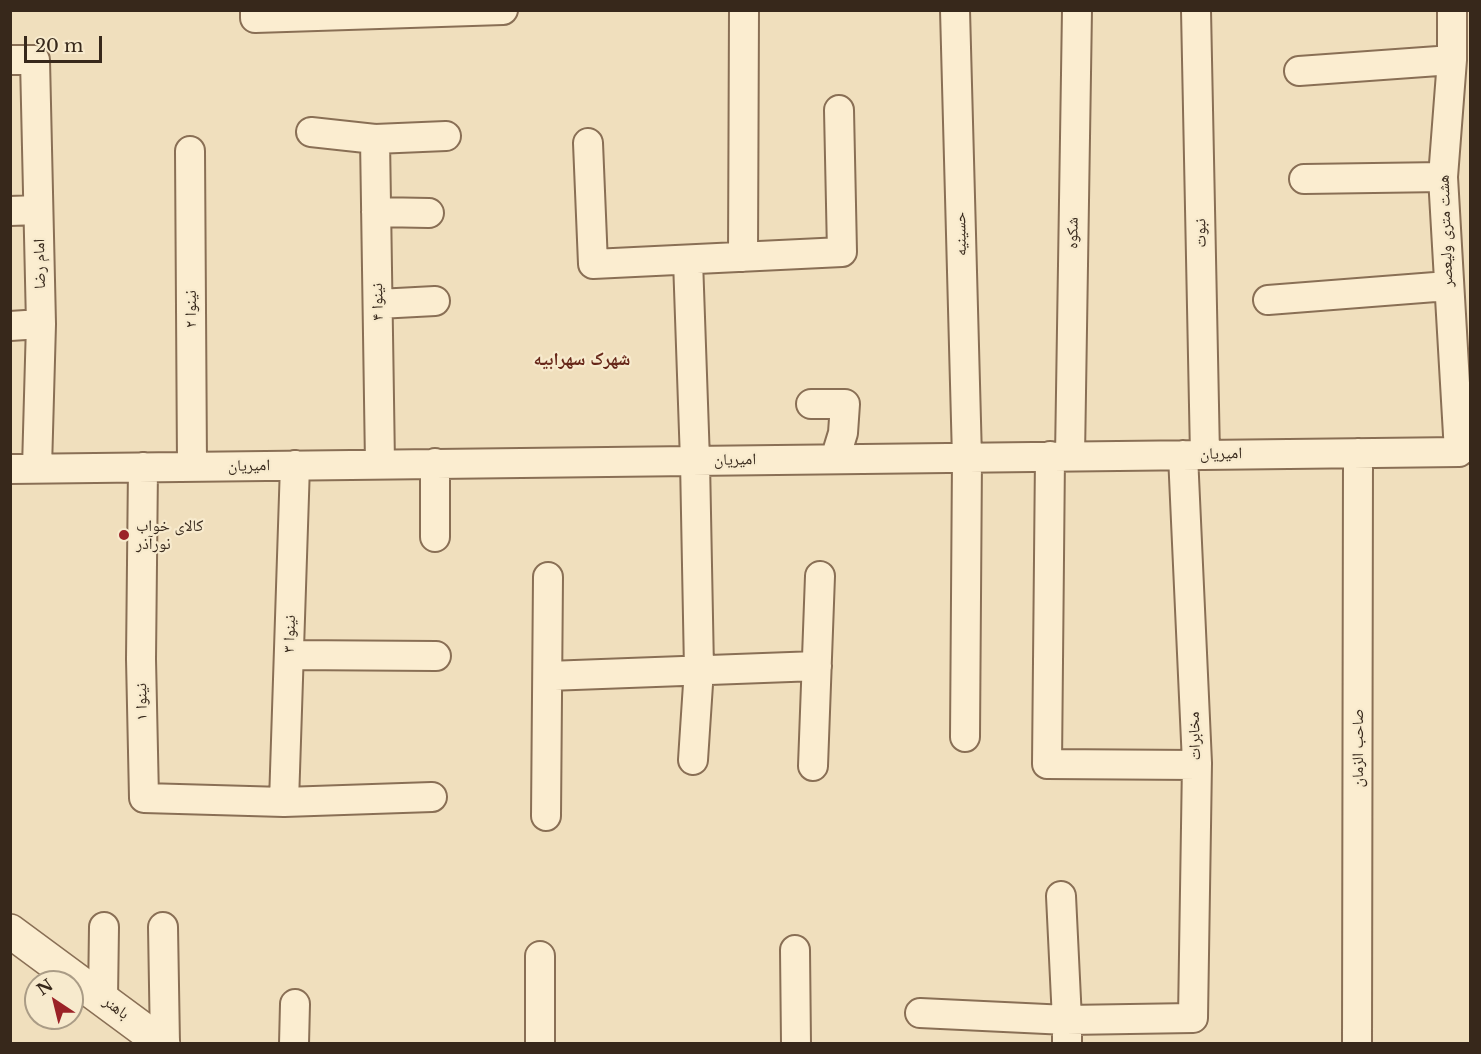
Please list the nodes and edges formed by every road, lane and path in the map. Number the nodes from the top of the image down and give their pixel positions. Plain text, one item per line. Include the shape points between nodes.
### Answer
1 (503, 10) edge
2 (744, 10) edge
3 (956, 10) edge
4 (1077, 10) edge
5 (1196, 10) edge
6 (1452, 10) edge
7 (320, 13) edge
8 (255, 14) edge
9 (23, 60) edge
10 (1452, 60) junction
11 (1299, 71) dead end
12 (839, 110) dead end
13 (311, 132) dead end
14 (446, 136) dead end
15 (375, 139) junction
16 (588, 143) dead end
17 (190, 151) dead end
18 (1443, 177) junction
19 (1304, 179) dead end
20 (24, 211) edge
21 (376, 212) junction
22 (429, 213) dead end
23 (742, 257) junction
24 (688, 260) junction
25 (1448, 286) junction
26 (1268, 300) dead end
27 (435, 301) dead end
28 (378, 304) junction
29 (41, 324) junction
30 (10, 326) edge
31 (811, 404) dead end
32 (1459, 452) joint
33 (1358, 453) junction
34 (1194, 455) junction
35 (1060, 456) junction
36 (967, 458) junction
37 (836, 459) junction
38 (695, 461) junction
39 (435, 463) junction
40 (380, 464) junction
41 (295, 465) junction
42 (192, 466) junction
43 (143, 467) junction
44 (24, 468) edge
45 (435, 537) dead end
46 (820, 576) dead end
47 (548, 578) dead end
48 (289, 656) junction
49 (436, 656) dead end
50 (816, 666) junction
51 (699, 669) junction
52 (548, 676) junction
53 (965, 737) dead end
54 (693, 760) dead end
55 (1197, 765) junction
56 (813, 766) dead end
57 (432, 797) dead end
58 (284, 802) junction
59 (546, 816) dead end
60 (1061, 896) dead end
61 (104, 927) dead end
62 (163, 927) dead end
63 (10, 931) edge
64 (795, 950) dead end
65 (540, 956) dead end
66 (103, 998) junction
67 (295, 1004) dead end
68 (920, 1013) dead end
69 (1067, 1032) edge
70 (164, 1044) edge
71 (294, 1044) edge
72 (540, 1044) edge
73 (796, 1044) edge
74 (1357, 1044) edge

1 - 7 street
2 - 23 street
3 - 36 street, حسینیه
4 - 35 street, شکوه
5 - 34 street, نبوت
6 - 10 street, هشت متری ولیعصر
7 - 8 street
9 - 20 street, امام رضا
10 - 11 street
10 - 18 street, هشت متری ولیعصر
12 - 23 street via 842,252
13 - 15 street
14 - 15 street
15 - 21 street, نینوا ۴
16 - 24 street via 593,264
17 - 42 street, نینوا ۲
18 - 19 street
18 - 25 street, هشت متری ولیعصر
20 - 29 street, امام رضا
21 - 22 street
21 - 28 street, نینوا ۴
23 - 24 street
24 - 38 street
25 - 26 street
25 - 32 street, هشت متری ولیعصر
27 - 28 street
28 - 40 street, نینوا ۴
29 - 30 street
29 - 44 street, امام رضا
31 - 37 street via 845,404
32 - 33 street, امیریان
33 - 34 street, امیریان
33 - 74 street, صاحب الزمان
34 - 35 street, امیریان
34 - 55 street, مخابرات
35 - 36 street, امیریان
35 - 55 street, شکوه via 1047,764
36 - 37 street, امیریان
36 - 53 street, حسینیه
37 - 38 street, امیریان
38 - 39 street, امیریان
38 - 51 street
39 - 40 street, امیریان
39 - 45 street
40 - 41 street, امیریان
41 - 42 street, امیریان
41 - 48 street, نینوا ۳
42 - 43 street, امیریان
43 - 44 street, امیریان
43 - 58 street, نینوا ۱ via 144,798
46 - 50 street
47 - 52 street
48 - 49 street
48 - 58 street, نینوا ۳
50 - 51 street
50 - 56 street
51 - 52 street
51 - 54 street
52 - 59 street
55 - 69 street, مخابرات via 1193,1018
57 - 58 street
60 - 69 street
61 - 66 street
62 - 70 street
63 - 66 street, باهنر
64 - 73 street
65 - 72 street
66 - 70 street, باهنر
67 - 71 street
68 - 69 street

